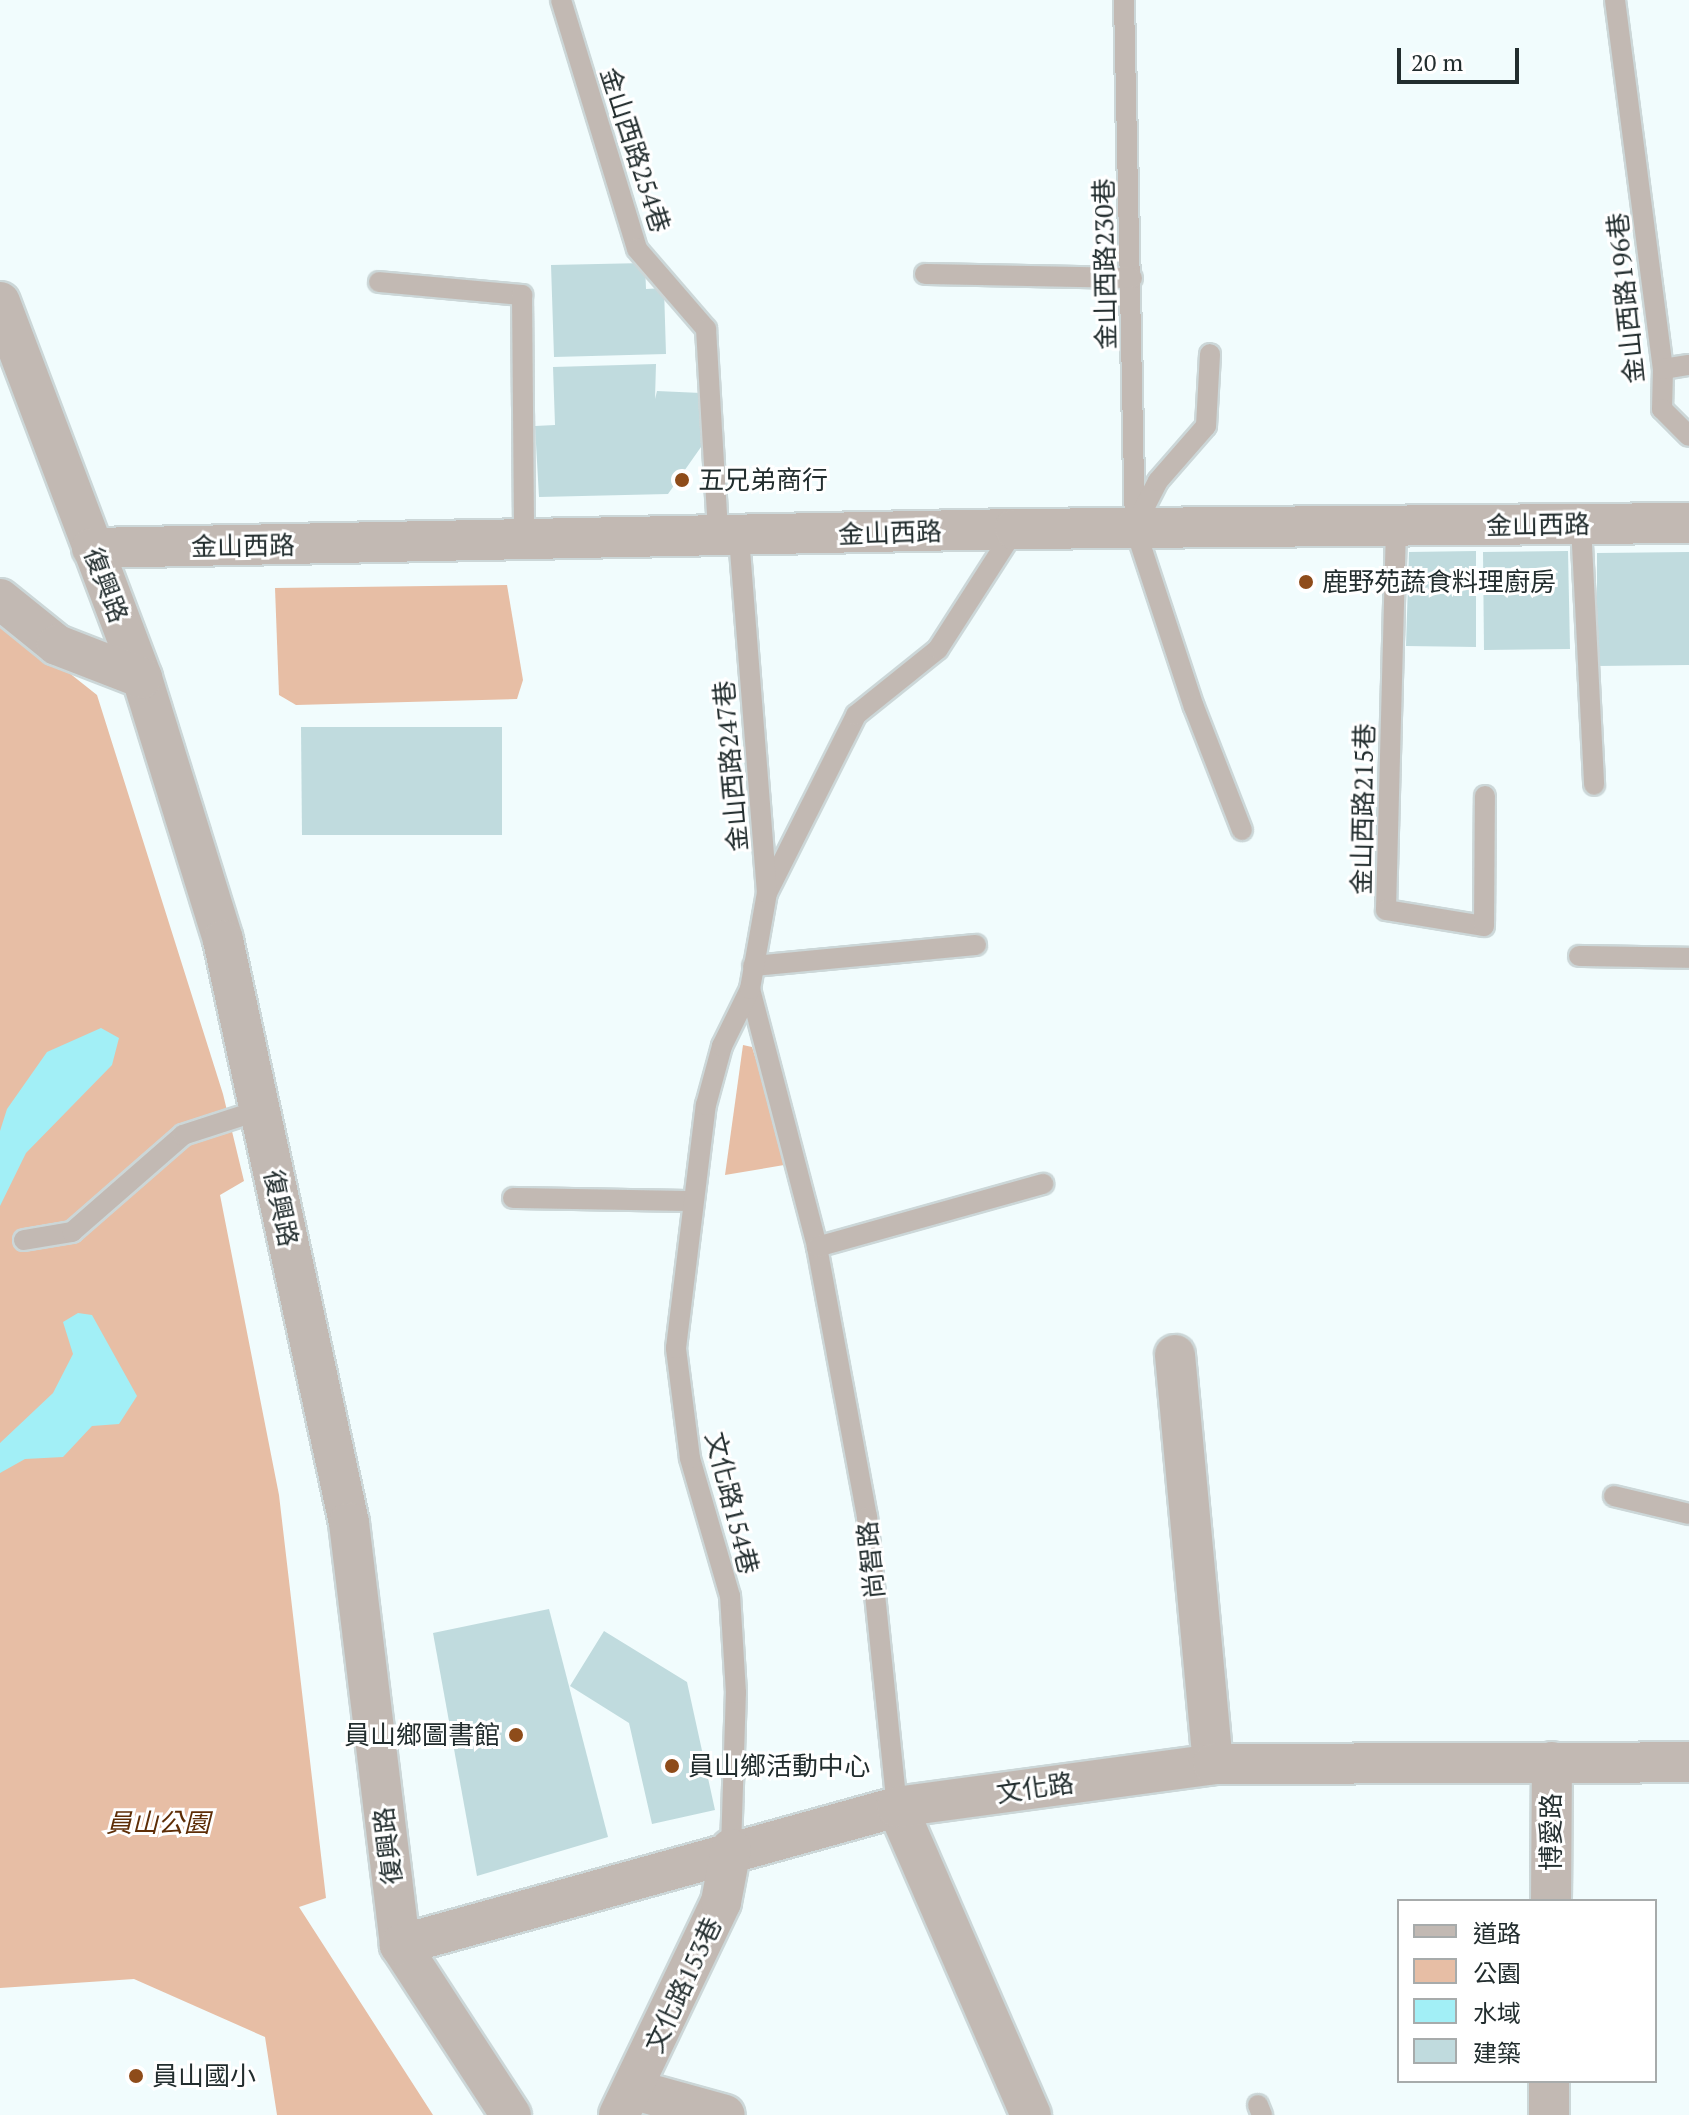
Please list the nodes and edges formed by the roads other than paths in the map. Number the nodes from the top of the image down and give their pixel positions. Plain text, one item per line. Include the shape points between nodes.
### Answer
1 (561, 0) edge
2 (1124, 0) edge
3 (1615, 0) edge
4 (925, 274) dead end
5 (1132, 278) junction
6 (379, 282) dead end
7 (0, 302) edge
8 (1210, 354) dead end
9 (1689, 365) edge
10 (1663, 369) junction
11 (1689, 436) edge
12 (1689, 523) edge
13 (1581, 525) junction
14 (1396, 527) junction
15 (1135, 528) junction
16 (1015, 529) junction
17 (728, 536) junction
18 (524, 537) junction
19 (92, 548) junction
20 (0, 599) edge
21 (142, 678) junction
22 (1594, 785) dead end
23 (1485, 796) dead end
24 (1242, 830) dead end
25 (767, 893) junction
26 (976, 945) dead end
27 (1579, 956) dead end
28 (1689, 958) edge
29 (753, 966) junction
30 (750, 989) junction
31 (260, 1110) junction
32 (1043, 1184) dead end
33 (513, 1198) dead end
34 (691, 1201) junction
35 (24, 1240) dead end
36 (817, 1247) junction
37 (1175, 1355) dead end
38 (1614, 1496) dead end
39 (1689, 1514) edge
40 (1552, 1762) junction
41 (1689, 1762) edge
42 (1213, 1764) junction
43 (897, 1807) junction
44 (731, 1849) junction
45 (1551, 1899) edge
46 (400, 1945) junction
47 (1549, 2083) edge
48 (627, 2102) edge
49 (511, 2115) edge
50 (725, 2115) edge
51 (1031, 2115) edge
52 (1549, 2115) edge

1 - 17 lane, 金山西路254巷 via 637,249 706,329
2 - 5 lane, 金山西路230巷
3 - 10 lane, 金山西路196巷
4 - 5 lane
5 - 15 lane, 金山西路230巷
6 - 18 lane via 522,295
7 - 19 street, 復興路
8 - 15 lane via 1206,426 1158,481
9 - 10 lane
10 - 11 lane, 金山西路196巷 via 1662,409
12 - 13 street, 金山西路
13 - 14 street, 金山西路
13 - 22 lane
14 - 15 street, 金山西路
14 - 23 lane, 金山西路215巷 via 1386,910 1484,926
15 - 16 street, 金山西路
15 - 24 lane, 金山西路230巷 via 1194,707
16 - 17 street, 金山西路
16 - 25 lane via 938,649 856,715
17 - 18 street, 金山西路
17 - 25 lane, 金山西路247巷
18 - 19 street, 金山西路
19 - 21 street, 復興路
20 - 21 street via 57,645
21 - 31 street, 復興路 via 223,940
25 - 29 lane, 金山西路247巷
26 - 29 lane
27 - 28 lane
29 - 30 lane, 金山西路247巷
30 - 34 lane, 文化路154巷 via 722,1046 706,1105
30 - 36 lane, 尚智路
31 - 35 lane via 183,1135 72,1232
31 - 46 street, 復興路 via 349,1523
32 - 36 lane
33 - 34 lane
34 - 44 lane, 文化路154巷 via 676,1348 690,1458 730,1596 736,1693
36 - 43 lane, 尚智路 via 867,1517
37 - 42 street
38 - 39 lane
40 - 41 street, 文化路
40 - 42 street, 文化路
40 - 45 street, 博愛路
42 - 43 street, 文化路
43 - 44 street, 文化路
43 - 51 street, 尚智路
44 - 46 street, 文化路
44 - 48 street, 文化路153巷 via 721,1902
46 - 49 street, 復興路
47 - 52 street
48 - 50 street

